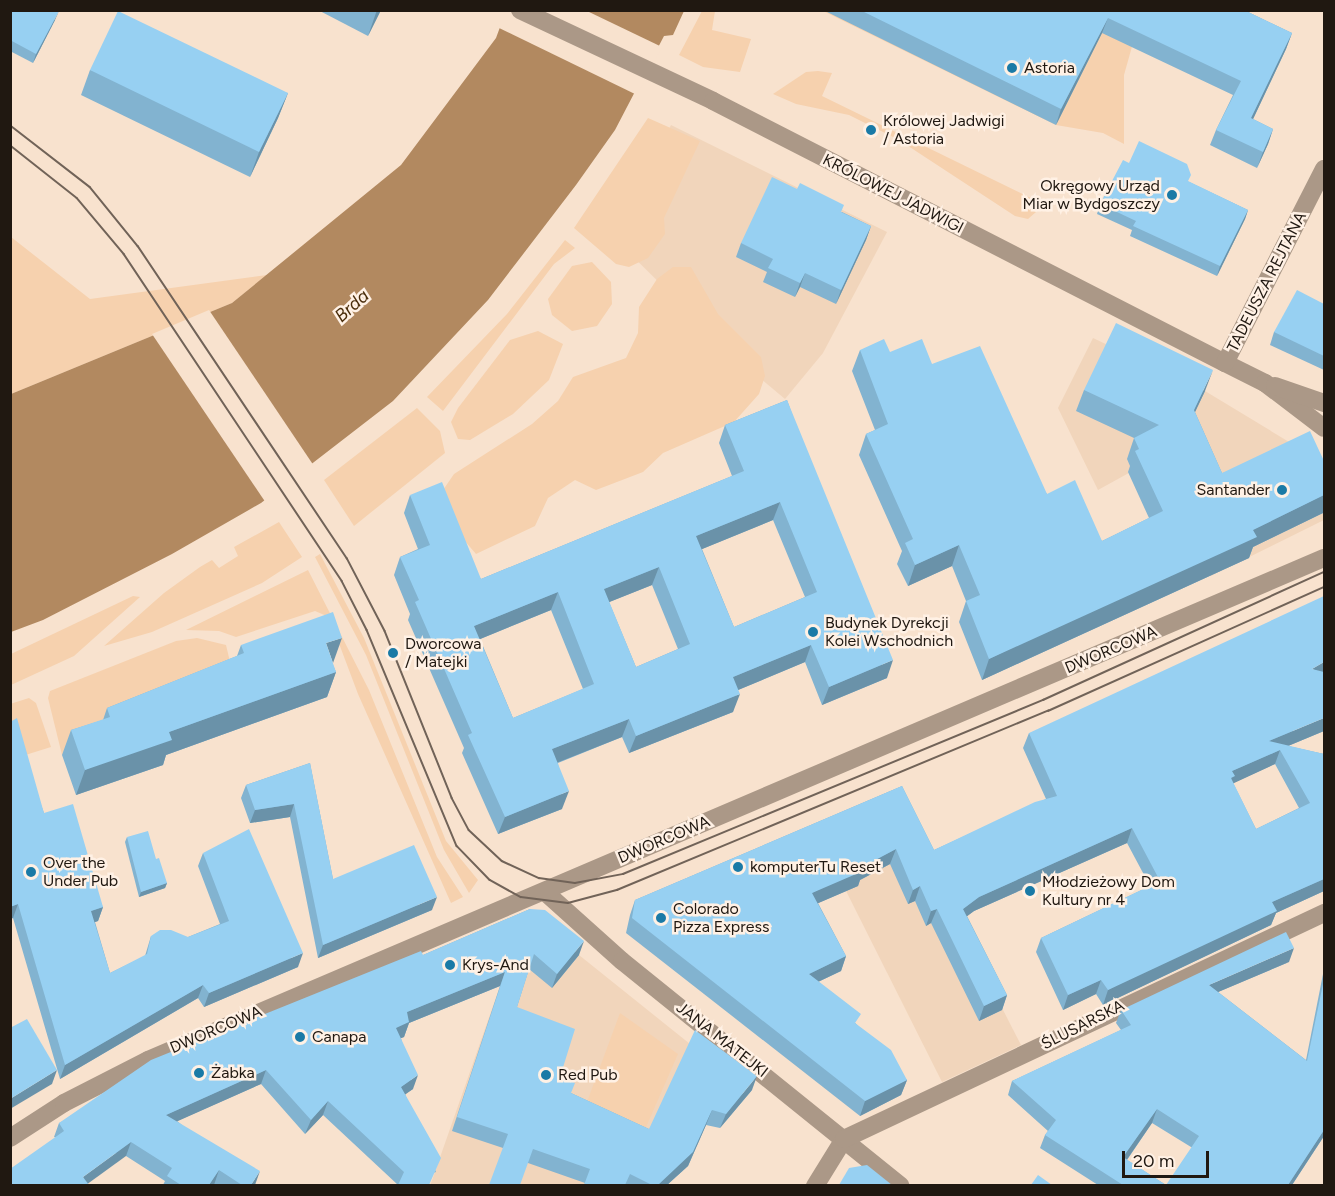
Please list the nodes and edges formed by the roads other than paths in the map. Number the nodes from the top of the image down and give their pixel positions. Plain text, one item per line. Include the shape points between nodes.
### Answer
1 (520, 10) edge
2 (1324, 169) edge
3 (1226, 363) junction
4 (1264, 384) junction
5 (1324, 403) edge
6 (1324, 428) edge
7 (1324, 558) edge
8 (545, 892) junction
9 (1324, 914) edge
10 (10, 1138) edge
11 (844, 1139) junction
12 (815, 1185) edge
13 (901, 1185) edge

1 - 3 street, KRÓLOWEJ JADWIGI via 691,91
2 - 3 street, TADEUSZA REJTANA
3 - 4 street, KRÓLOWEJ JADWIGI
4 - 5 street, KRÓLOWEJ JADWIGI
4 - 6 street, KRÓLOWEJ JADWIGI
7 - 8 street, DWORCOWA
8 - 10 street, DWORCOWA via 148,1060 64,1103
8 - 11 street, JANA MATEJKI via 622,961
9 - 11 street, ŚLUSARSKA
11 - 12 street
11 - 13 street, JANA MATEJKI

